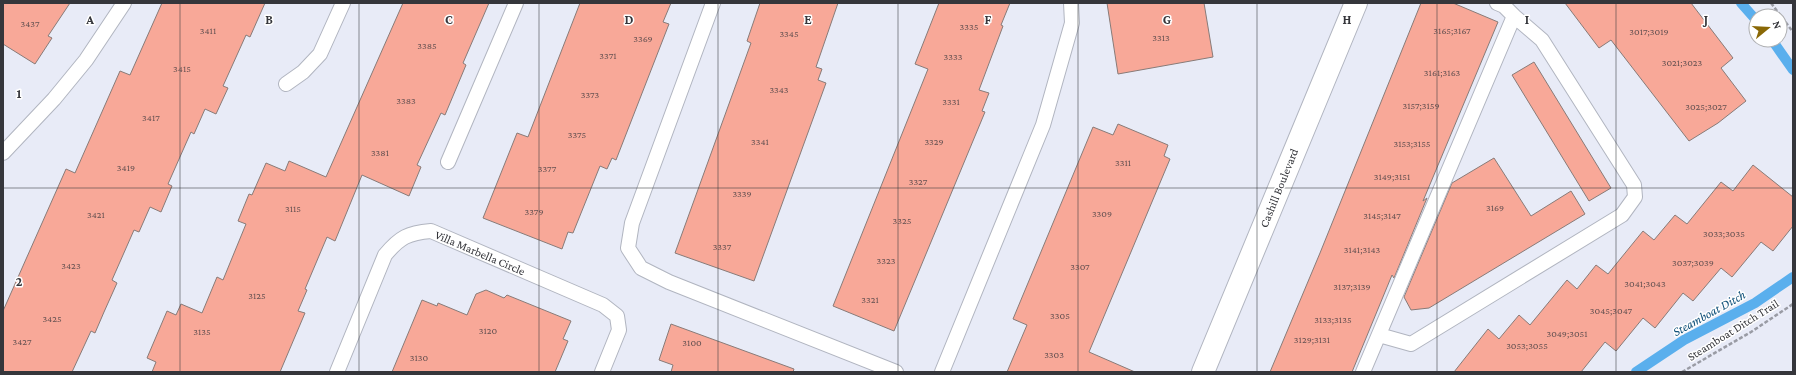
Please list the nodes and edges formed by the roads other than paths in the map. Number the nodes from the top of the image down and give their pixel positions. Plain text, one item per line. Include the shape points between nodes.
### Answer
1 (124, 3) edge
2 (343, 3) edge
3 (516, 3) edge
4 (713, 3) edge
5 (1071, 3) edge
6 (1356, 3) edge
7 (1497, 3) edge
8 (1514, 16) junction
9 (286, 84) dead end
10 (3, 152) edge
11 (448, 162) dead end
12 (1379, 335) junction
13 (338, 372) edge
14 (602, 372) edge
15 (896, 372) edge
16 (942, 372) edge
17 (1203, 372) edge
18 (1363, 372) edge

1 - 10 lane via 77,71
2 - 9 lane via 320,54 303,72
3 - 11 lane
4 - 15 lane via 632,223 628,248 641,268 669,282
5 - 16 lane via 1072,23 1043,125
6 - 17 street, Cashill Boulevard
7 - 8 lane
8 - 12 lane
8 - 12 lane via 1542,40 1634,185 1635,197 1622,215 1411,344
12 - 18 lane
13 - 14 lane, Villa Marbella Circle via 385,254 396,242 412,233 431,231 603,305 616,316 619,330

